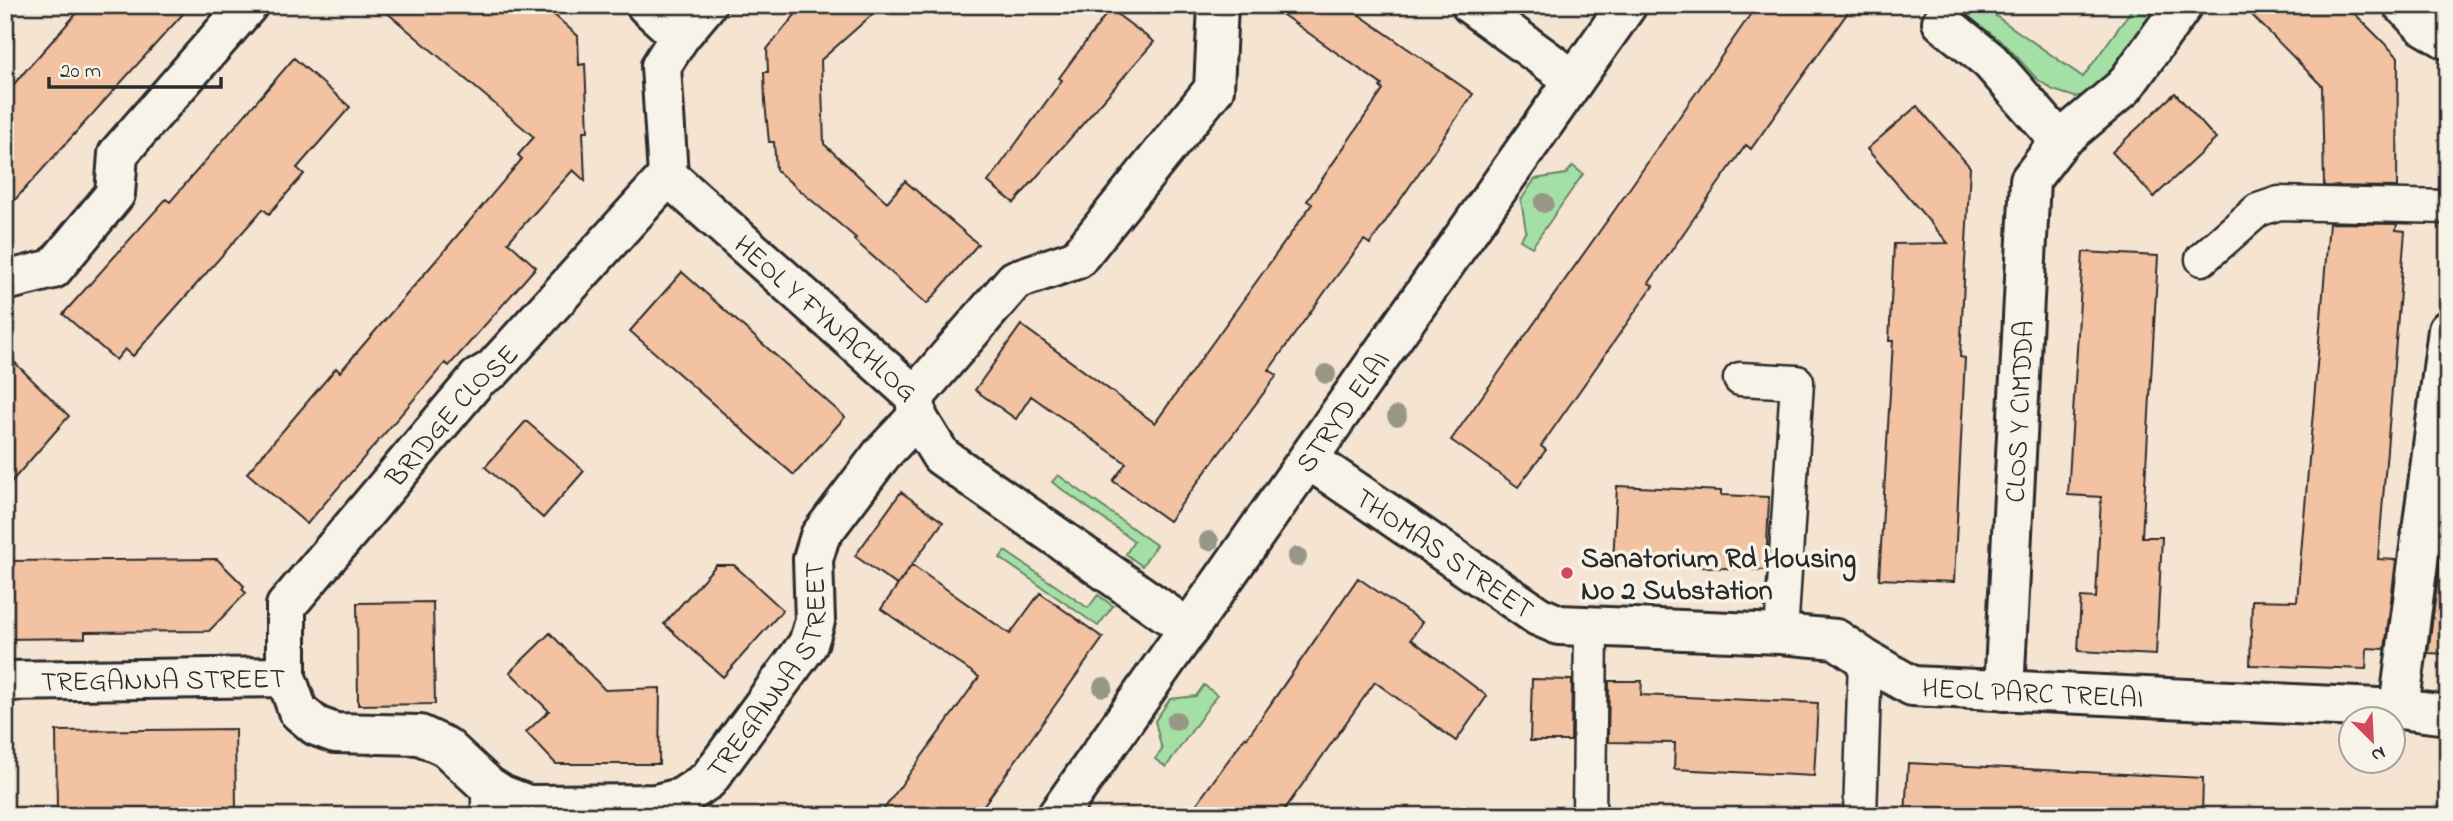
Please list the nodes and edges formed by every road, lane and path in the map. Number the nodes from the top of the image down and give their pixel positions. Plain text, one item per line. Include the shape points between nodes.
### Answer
1 (248, 5) edge
2 (646, 5) edge
3 (706, 5) edge
4 (1218, 5) edge
5 (1471, 5) edge
6 (1627, 5) edge
7 (2183, 5) edge
8 (2403, 5) edge
9 (1942, 22) dead end
10 (680, 36) junction
11 (2448, 40) edge
12 (1574, 80) junction
13 (2060, 141) junction
14 (668, 176) junction
15 (2448, 206) edge
16 (2202, 259) dead end
17 (5, 281) edge
18 (2448, 330) edge
19 (1740, 379) dead end
20 (916, 406) junction
21 (1308, 459) junction
22 (1591, 628) junction
23 (1189, 629) junction
24 (1781, 634) junction
25 (1865, 659) junction
26 (286, 677) junction
27 (5, 681) edge
28 (2004, 691) junction
29 (2338, 706) edge
30 (2399, 706) edge
31 (2408, 710) edge
32 (2448, 715) edge
33 (488, 801) edge
34 (1057, 816) edge
35 (1589, 816) edge
36 (1860, 816) edge

1 - 17 street via 118,153 115,194 53,269
2 - 10 street
3 - 10 street
4 - 20 street, TREGANNA STREET via 1214,89 1077,259 1014,280
5 - 12 street
6 - 12 street, STRYD ELAI
7 - 13 street, CLOS Y CIMDDA via 2124,87
8 - 11 street via 2423,26
9 - 13 street via 1990,61
10 - 14 street via 661,66
12 - 21 street, STRYD ELAI
13 - 28 street, CLOS Y CIMDDA via 2030,180
14 - 20 street, HEOL Y FYNACHLOG
14 - 26 street, BRIDGE CLOSE via 493,369 478,378 286,606
15 - 16 lane via 2279,203 2258,210
18 - 30 street
19 - 24 lane via 1797,382
20 - 23 street, HEOL Y FYNACHLOG via 942,456
20 - 33 street, TREGANNA STREET via 820,536 813,559 815,621 808,644 708,780 681,798 656,804 528,805 502,796
21 - 22 street, THOMAS STREET via 1538,616 1559,625
21 - 23 street, STRYD ELAI
22 - 24 street, HEOL PARC TRELAI
22 - 35 lane
23 - 34 street, STRYD ELAI
24 - 25 street, HEOL PARC TRELAI via 1836,639
25 - 28 street, HEOL PARC TRELAI via 1912,686
25 - 36 lane
26 - 27 street, TREGANNA STREET
26 - 33 street, TREGANNA STREET via 298,711 316,726 335,733 420,735 446,747
28 - 29 street, HEOL PARC TRELAI
31 - 32 street, HEOL PARC TRELAI

